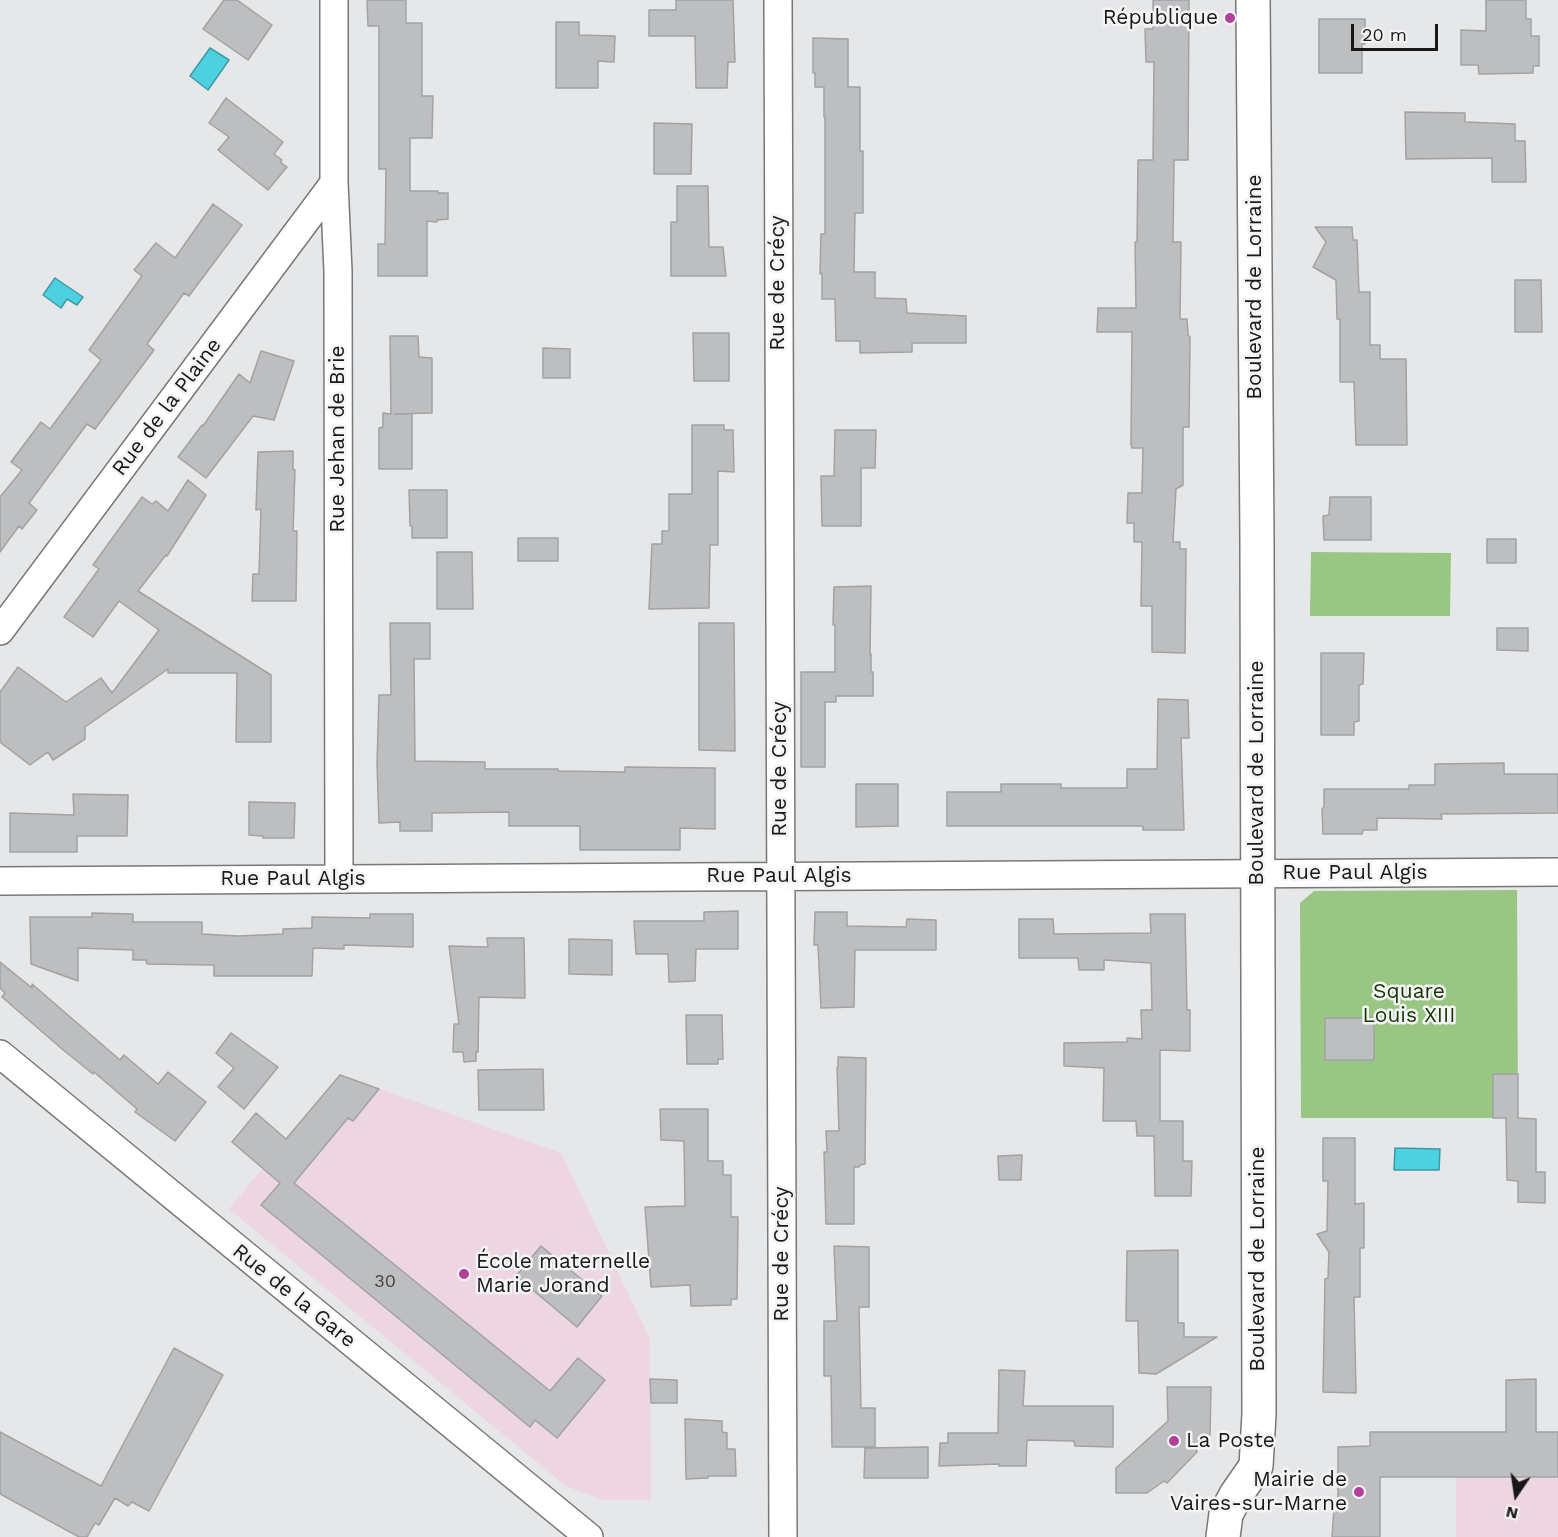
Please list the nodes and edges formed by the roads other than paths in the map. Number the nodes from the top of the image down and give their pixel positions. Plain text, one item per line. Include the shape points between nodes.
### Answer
1 (334, 0) edge
2 (778, 0) edge
3 (1253, 0) edge
4 (334, 183) junction
5 (0, 631) edge
6 (1558, 872) edge
7 (1257, 874) junction
8 (780, 876) junction
9 (339, 879) junction
10 (0, 881) edge
11 (0, 1054) edge
12 (589, 1537) edge
13 (783, 1537) edge
14 (1223, 1537) edge

1 - 4 street, Rue Jehan de Brie
2 - 8 street, Rue de Crécy
3 - 7 main road, Boulevard de Lorraine
4 - 5 street, Rue de la Plaine
4 - 9 street, Rue Jehan de Brie via 338,271
6 - 7 street, Rue Paul Algis
7 - 8 street, Rue Paul Algis
7 - 14 main road, Boulevard de Lorraine via 1257,1457 1256,1466 1226,1514
8 - 9 street, Rue Paul Algis
8 - 13 street, Rue de Crécy
9 - 10 street, Rue Paul Algis
11 - 12 street, Rue de la Gare

